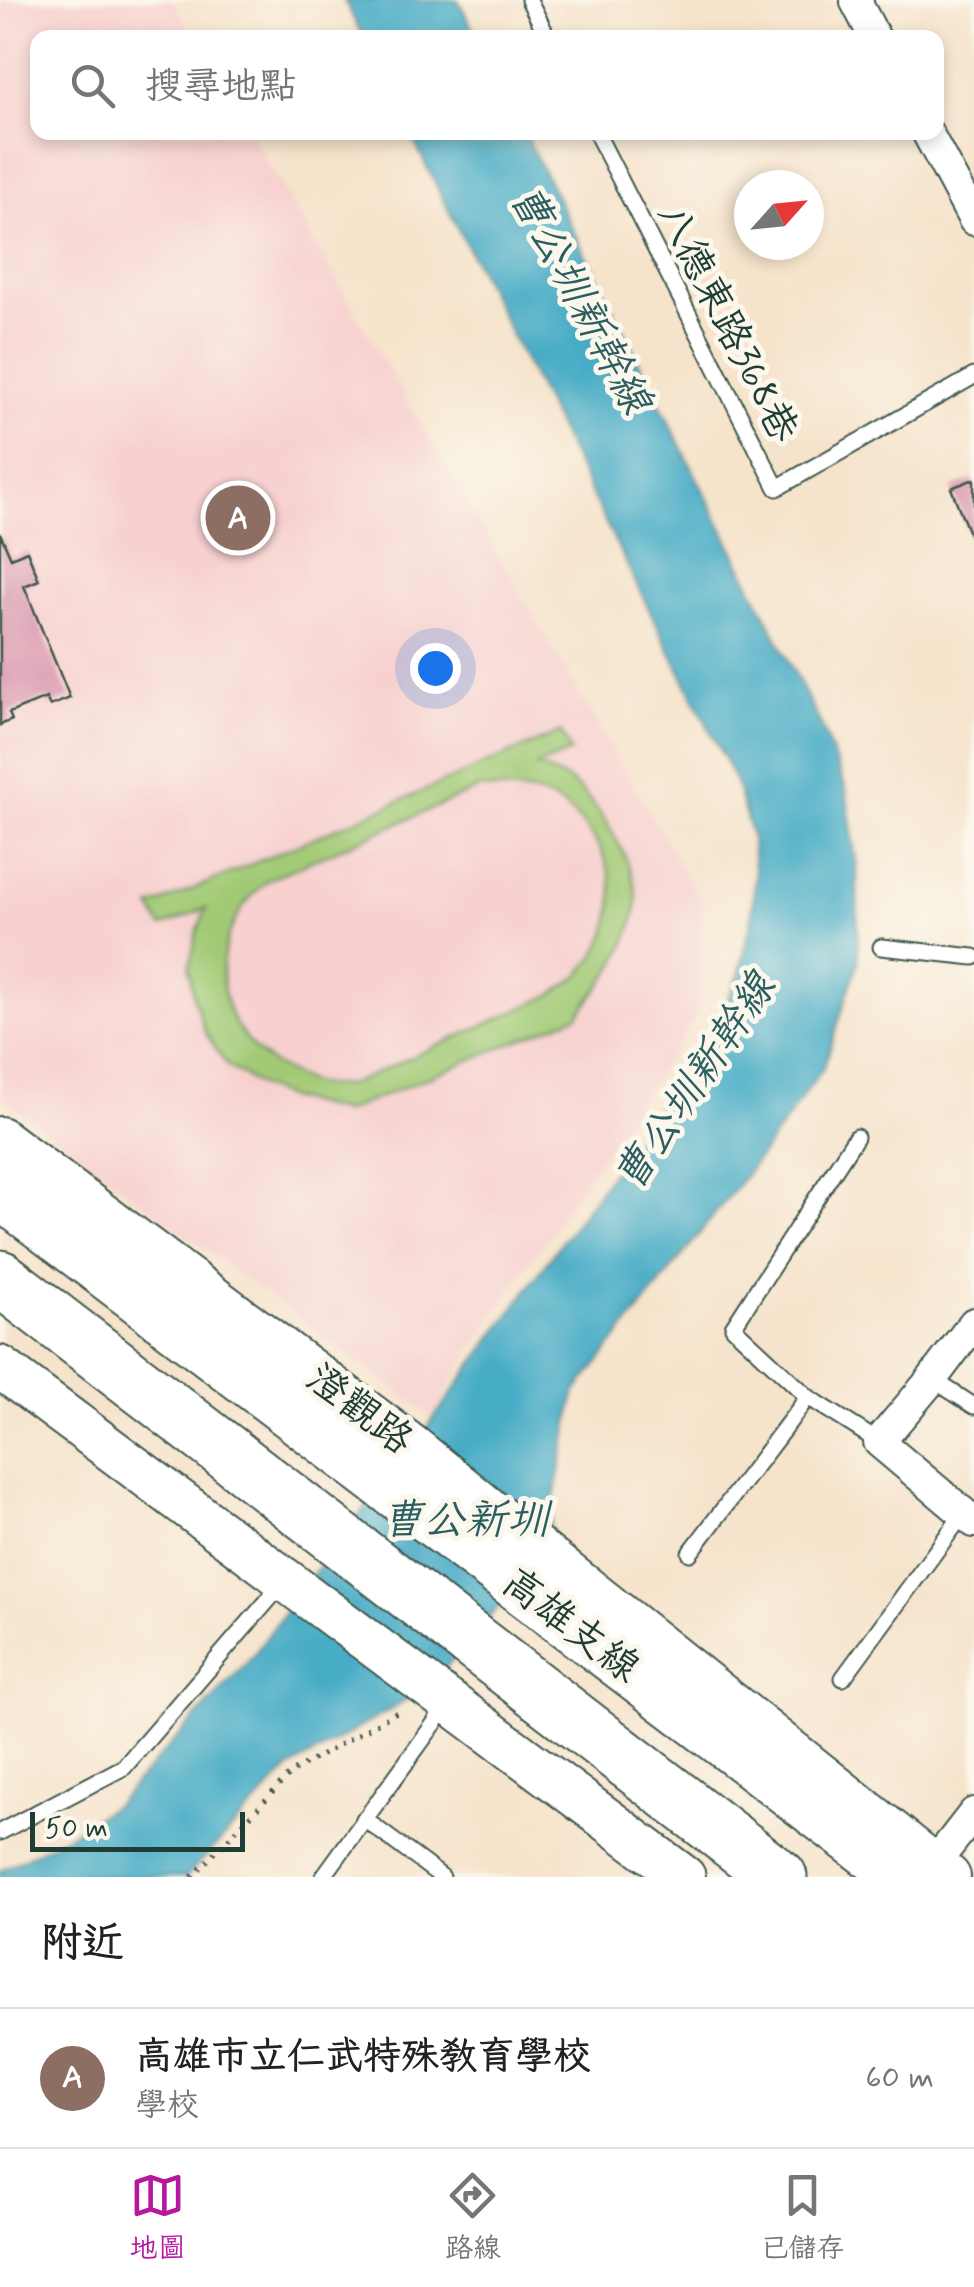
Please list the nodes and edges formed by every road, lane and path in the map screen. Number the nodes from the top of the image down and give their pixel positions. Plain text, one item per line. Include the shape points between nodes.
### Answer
1 (529, 0) edge
2 (856, 1) edge
3 (544, 30) edge
4 (872, 30) edge
5 (600, 140) edge
6 (931, 140) edge
7 (974, 220) edge
8 (974, 376) edge
9 (881, 947) dead end
10 (974, 957) edge
11 (856, 1137) dead end
12 (0, 1138) edge
13 (0, 1190) edge
14 (0, 1278) edge
15 (974, 1323) edge
16 (0, 1367) edge
17 (932, 1379) junction
18 (808, 1397) junction
19 (974, 1406) edge
20 (879, 1442) junction
21 (968, 1518) edge
22 (690, 1553) dead end
23 (293, 1585) junction
24 (843, 1678) dead end
25 (437, 1694) junction
26 (974, 1813) edge
27 (364, 1819) junction
28 (0, 1832) edge
29 (928, 1874) edge
30 (192, 1877) edge
31 (322, 1877) edge
32 (442, 1877) edge
33 (684, 1877) edge
34 (779, 1877) edge

1 - 3 lane
2 - 4 street
5 - 8 lane, 八德東路368巷 via 777,488
6 - 7 street
9 - 10 lane
11 - 18 lane via 733,1327
12 - 29 street, 澄觀路 via 414,1447
13 - 29 highway, 高雄支線
14 - 34 highway, 高雄支線
15 - 17 street
16 - 23 street
17 - 19 lane
17 - 20 street
18 - 20 lane
18 - 22 lane
20 - 21 street
21 - 24 lane
23 - 25 street
23 - 28 lane via 124,1767
25 - 27 lane
25 - 30 path via 292,1772
25 - 33 street
26 - 29 street
27 - 31 lane
27 - 32 lane

